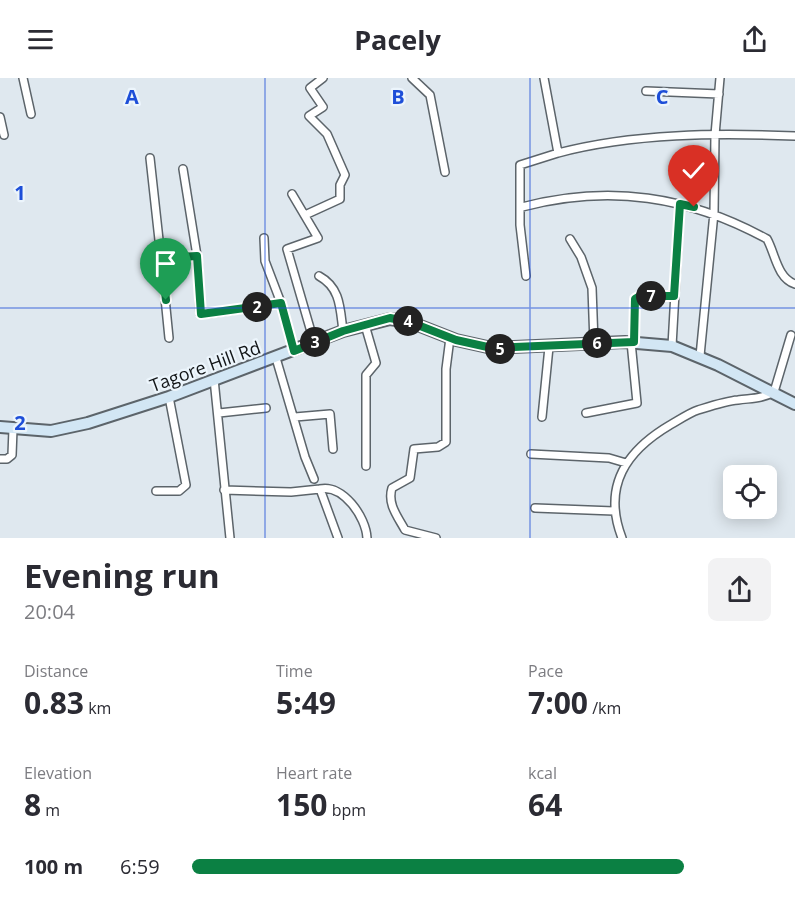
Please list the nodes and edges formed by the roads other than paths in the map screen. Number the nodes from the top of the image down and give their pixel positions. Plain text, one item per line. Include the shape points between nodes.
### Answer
1 (23, 78) edge
2 (323, 78) edge
3 (411, 78) edge
4 (544, 78) edge
5 (720, 78) edge
6 (646, 91) dead end
7 (719, 94) junction
8 (31, 114) dead end
9 (0, 117) edge
10 (4, 135) dead end
11 (715, 135) junction
12 (795, 136) edge
13 (558, 153) junction
14 (150, 158) dead end
15 (183, 169) dead end
16 (445, 172) dead end
17 (292, 194) dead end
18 (680, 204) junction
19 (522, 207) junction
20 (714, 213) junction
21 (305, 215) junction
22 (264, 238) dead end
23 (570, 239) dead end
24 (197, 256) junction
25 (161, 258) junction
26 (319, 276) dead end
27 (526, 276) dead end
28 (795, 284) edge
29 (674, 296) junction
30 (281, 303) junction
31 (365, 325) junction
32 (343, 331) junction
33 (791, 335) dead end
34 (169, 338) dead end
35 (450, 338) junction
36 (314, 342) junction
37 (632, 342) junction
38 (594, 343) junction
39 (672, 346) junction
40 (549, 347) junction
41 (294, 351) junction
42 (700, 356) junction
43 (276, 358) junction
44 (214, 379) junction
45 (774, 392) junction
46 (169, 397) junction
47 (795, 404) edge
48 (266, 408) dead end
49 (219, 413) junction
50 (586, 413) dead end
51 (295, 417) junction
52 (542, 417) dead end
53 (0, 427) edge
54 (13, 429) junction
55 (333, 449) dead end
56 (531, 454) dead end
57 (0, 459) edge
58 (626, 463) junction
59 (366, 466) dead end
60 (314, 479) dead end
61 (320, 489) junction
62 (224, 490) junction
63 (156, 491) dead end
64 (535, 508) dead end
65 (614, 511) junction
66 (230, 538) edge
67 (338, 538) edge
68 (367, 538) edge
69 (436, 538) edge
70 (622, 538) edge

1 - 8 street
2 - 21 street via 310,88 323,106 309,116 327,134 345,175 340,199
3 - 16 street via 430,95
4 - 13 street
5 - 7 street
6 - 7 street
7 - 11 street
9 - 10 street
11 - 12 street
11 - 13 street via 598,144
11 - 20 street
13 - 19 street via 521,164
14 - 25 street
15 - 24 street
17 - 21 street
18 - 19 street via 624,194 560,198
18 - 20 street
18 - 29 street
19 - 27 street via 520,225
20 - 28 street via 768,240 786,279
20 - 42 street
21 - 36 street via 317,239 287,250
22 - 30 street via 265,261
23 - 38 street via 592,288
24 - 25 street
24 - 30 street via 201,314
25 - 34 street
26 - 32 street via 337,294
29 - 37 street via 635,299
29 - 39 street
30 - 41 street
31 - 32 main road, Tagore Hill Rd
31 - 35 main road, Tagore Hill Rd via 390,318
31 - 59 street via 376,361 366,375
32 - 36 main road, Tagore Hill Rd
33 - 45 street
35 - 40 main road, Tagore Hill Rd via 492,348
35 - 69 street via 446,442 438,447 414,449 410,478 392,488 391,494 393,512 405,530
36 - 41 main road, Tagore Hill Rd
37 - 38 main road, Tagore Hill Rd
37 - 39 main road, Tagore Hill Rd
37 - 50 street via 638,404
38 - 40 main road, Tagore Hill Rd
39 - 42 main road, Tagore Hill Rd
40 - 52 street
41 - 43 main road, Tagore Hill Rd
42 - 45 main road, Tagore Hill Rd
43 - 44 main road, Tagore Hill Rd
43 - 51 street
44 - 46 main road, Tagore Hill Rd
44 - 49 street
45 - 47 main road, Tagore Hill Rd
45 - 58 street via 763,398 698,410 647,439
46 - 54 main road, Tagore Hill Rd via 63,429
46 - 63 street via 186,485 182,490
48 - 49 street
49 - 62 street
51 - 55 street via 330,414
51 - 60 street
53 - 54 main road, Tagore Hill Rd
54 - 57 street via 12,455
56 - 58 street via 609,458
58 - 65 street via 618,482
61 - 62 street
61 - 67 street
61 - 68 street via 337,490 363,518
62 - 66 street
64 - 65 street
65 - 70 street

